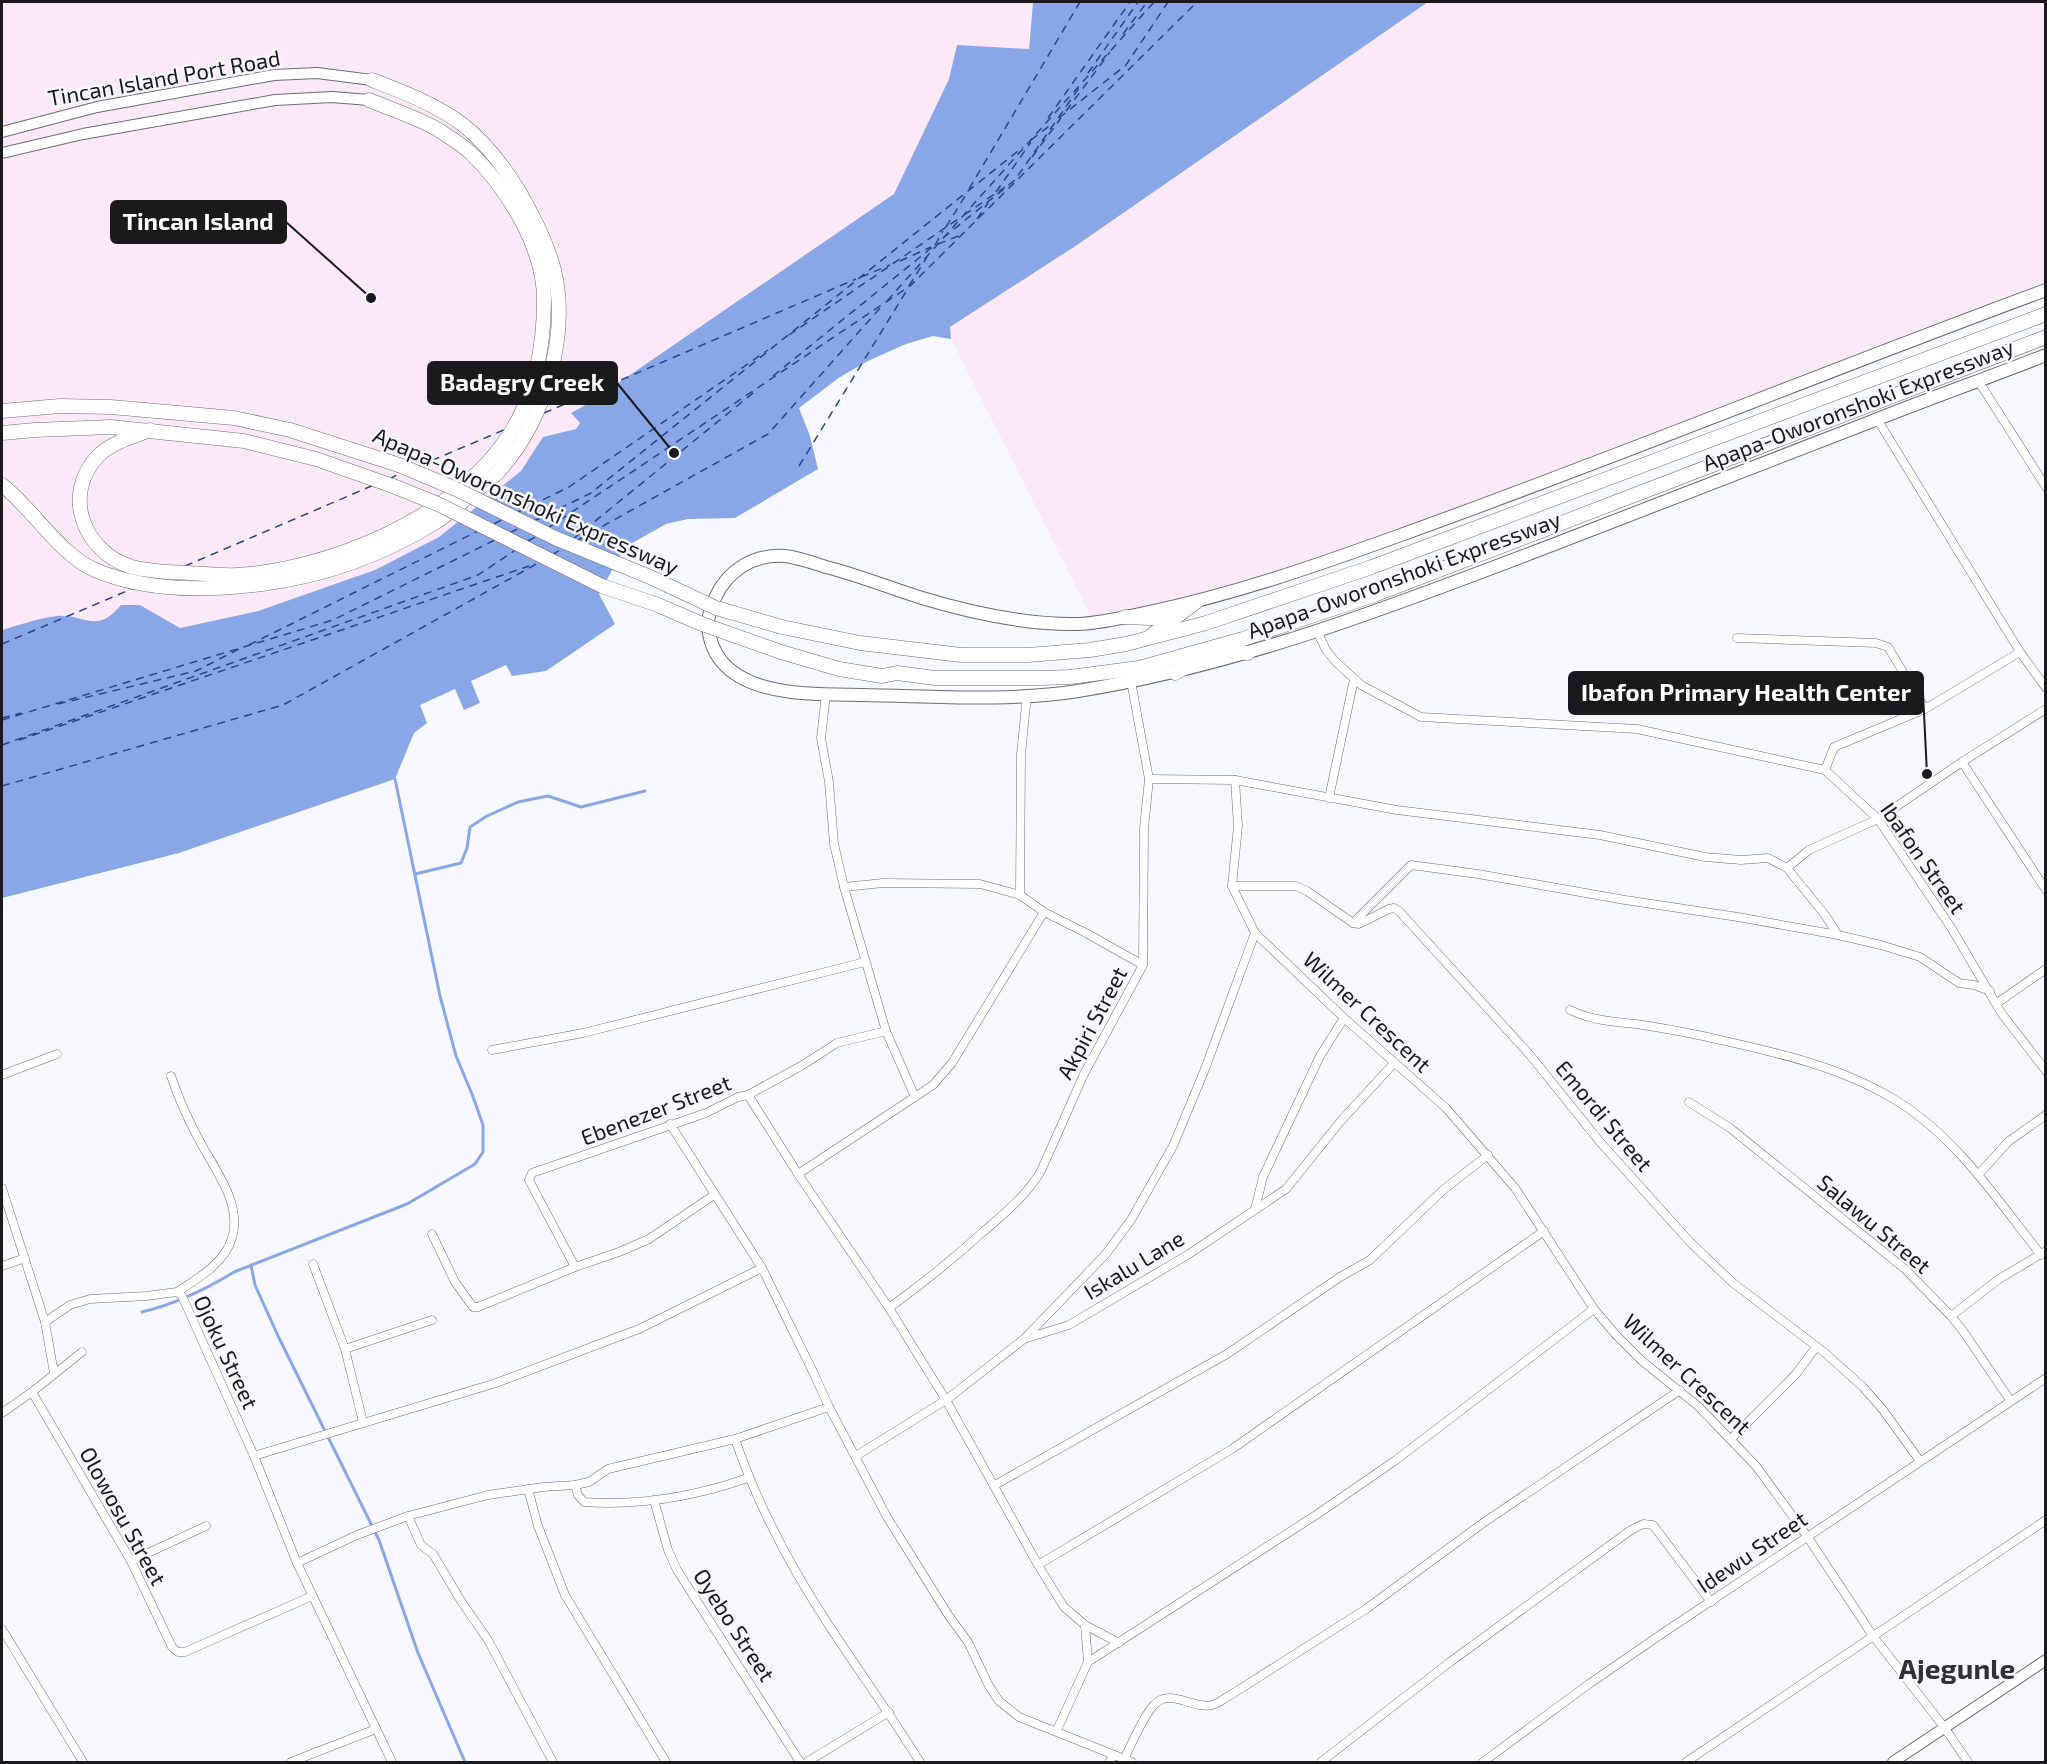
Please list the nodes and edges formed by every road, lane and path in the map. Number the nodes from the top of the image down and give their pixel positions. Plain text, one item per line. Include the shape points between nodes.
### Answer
1 (372, 80) joint
2 (369, 100) joint
3 (2, 132) edge
4 (2, 153) edge
5 (2046, 290) edge
6 (2046, 314) edge
7 (2046, 337) edge
8 (2046, 355) edge
9 (1979, 382) junction
10 (2, 411) edge
11 (1877, 419) junction
12 (150, 430) junction
13 (2, 433) edge
14 (2, 485) edge
15 (2046, 487) edge
16 (1196, 602) junction
17 (1125, 617) junction
18 (1173, 619) junction
19 (1206, 623) junction
20 (1317, 631) junction
21 (1737, 638) dead end
22 (1243, 639) junction
23 (1126, 644) junction
24 (1215, 651) junction
25 (2020, 652) junction
26 (1248, 653) junction
27 (1176, 657) junction
28 (1175, 673) junction
29 (1354, 679) junction
30 (1131, 681) junction
31 (2046, 688) edge
32 (826, 694) junction
33 (1027, 695) junction
34 (1925, 709) junction
35 (2046, 709) edge
36 (1962, 762) junction
37 (1825, 770) junction
38 (1149, 779) junction
39 (1235, 780) junction
40 (1329, 798) junction
41 (1878, 819) junction
42 (1787, 868) junction
43 (1232, 886) junction
44 (844, 887) junction
45 (2046, 890) edge
46 (1020, 895) junction
47 (1044, 912) junction
48 (1353, 923) junction
49 (1255, 933) junction
50 (1838, 935) junction
51 (865, 962) junction
52 (1143, 965) junction
53 (2046, 969) edge
54 (1990, 991) junction
55 (1997, 1003) junction
56 (1570, 1010) dead end
57 (1344, 1018) junction
58 (886, 1031) junction
59 (492, 1050) dead end
60 (57, 1054) dead end
61 (1394, 1063) junction
62 (2046, 1071) edge
63 (2, 1075) edge
64 (171, 1076) dead end
65 (748, 1095) junction
66 (915, 1097) junction
67 (1689, 1102) dead end
68 (2046, 1114) edge
69 (670, 1124) junction
70 (1488, 1155) junction
71 (798, 1174) junction
72 (1978, 1175) junction
73 (2, 1188) edge
74 (714, 1195) junction
75 (1255, 1209) junction
76 (1544, 1231) junction
77 (432, 1234) dead end
78 (2043, 1253) edge
79 (25, 1258) junction
80 (314, 1264) dead end
81 (2, 1266) edge
82 (575, 1267) junction
83 (762, 1268) junction
84 (179, 1294) junction
85 (889, 1308) junction
86 (1594, 1308) junction
87 (1951, 1316) junction
88 (432, 1320) dead end
89 (45, 1322) junction
90 (1024, 1339) junction
91 (1816, 1347) junction
92 (345, 1349) junction
93 (82, 1352) dead end
94 (54, 1373) junction
95 (2046, 1378) edge
96 (1680, 1390) junction
97 (32, 1392) junction
98 (946, 1400) junction
99 (2010, 1400) junction
100 (828, 1407) junction
101 (2, 1413) edge
102 (363, 1422) junction
103 (735, 1439) junction
104 (1731, 1439) junction
105 (254, 1456) junction
106 (856, 1456) junction
107 (1920, 1461) junction
108 (748, 1478) junction
109 (575, 1485) junction
110 (995, 1485) junction
111 (528, 1489) junction
112 (654, 1500) junction
113 (408, 1516) junction
114 (2046, 1520) edge
115 (206, 1526) dead end
116 (1807, 1536) junction
117 (131, 1561) junction
118 (297, 1563) junction
119 (1038, 1565) junction
120 (312, 1596) junction
121 (1711, 1602) junction
122 (1085, 1625) junction
123 (2, 1629) edge
124 (1873, 1636) junction
125 (1119, 1643) junction
126 (2046, 1660) edge
127 (1088, 1662) junction
128 (889, 1712) junction
129 (1944, 1727) junction
130 (376, 1729) junction
131 (1057, 1730) junction
132 (1114, 1755) junction
133 (1128, 1761) edge
134 (83, 1762) edge
135 (291, 1762) edge
136 (392, 1762) edge
137 (553, 1762) edge
138 (666, 1762) edge
139 (801, 1762) edge
140 (807, 1762) edge
141 (920, 1762) edge
142 (1109, 1762) edge
143 (1321, 1762) edge
144 (1482, 1762) edge
145 (1686, 1762) edge
146 (1893, 1762) edge
147 (1968, 1762) edge

1 - 3 street, Tincan Island Port Road via 317,73 274,75 97,107
1 - 14 highway via 444,113 479,140 508,174 527,206 554,270 559,327 552,369 539,407 497,473 438,521 392,547 335,569 281,582 222,589 156,585 118,579 92,569 74,557
2 - 4 street, Tincan Island Port Road via 332,96 275,100 83,134
2 - 12 highway via 433,127 469,152 499,186 532,245 544,290 543,344 537,375 505,442 472,477 423,516 390,534 295,566 236,575 132,567 95,545 80,509 85,473 113,444
5 - 16 main road, Apapa-Oworonshoki Expressway via 1464,513 1263,584
6 - 19 highway, Apapa-Oworonshoki Expressway via 1372,567
7 - 22 highway, Apapa-Oworonshoki Expressway via 1374,595
8 - 9 main road, Apapa-Oworonshoki Expressway
9 - 11 main road, Apapa-Oworonshoki Expressway
9 - 15 street
10 - 23 highway, Apapa-Oworonshoki Expressway, bridge via 111,406 234,418 290,430 399,465 716,608 860,644 961,655 1028,655
11 - 20 main road, Apapa-Oworonshoki Expressway via 1395,605
11 - 25 street
12 - 13 highway, Apapa-Oworonshoki Expressway via 111,427
12 - 27 highway, Apapa-Oworonshoki Expressway, bridge via 244,441 316,459 438,504 602,586 781,652 839,669 935,678 1070,677 1139,668
16 - 17 main road, Apapa-Oworonshoki Expressway
16 - 18 highway
17 - 18 highway
17 - 32 main road, Apapa-Oworonshoki Expressway via 1085,624 980,613 784,556 760,558 726,576 708,619 717,653 728,669 778,691
18 - 19 highway
18 - 23 highway via 1152,635
19 - 23 highway, Apapa-Oworonshoki Expressway
20 - 26 main road, Apapa-Oworonshoki Expressway
20 - 29 street via 1335,662
21 - 34 street via 1876,643 1888,647
22 - 24 highway
22 - 27 highway, Apapa-Oworonshoki Expressway
24 - 26 highway
24 - 27 highway
24 - 28 highway
25 - 31 street
25 - 34 street
26 - 28 main road, Apapa-Oworonshoki Expressway
28 - 30 main road, Apapa-Oworonshoki Expressway
29 - 37 street via 1421,717 1637,729
29 - 40 street
30 - 33 main road, Apapa-Oworonshoki Expressway
30 - 38 street, Akpiri Street
32 - 33 main road, Apapa-Oworonshoki Expressway
32 - 44 street via 821,738 834,844
33 - 46 street via 1021,754
34 - 37 street via 1834,747
35 - 36 street
36 - 41 street
36 - 45 street
37 - 41 street, Ibafon Street
38 - 39 street
38 - 52 street, Akpiri Street via 1144,828
39 - 40 street
39 - 43 street via 1238,826
40 - 42 street via 1600,836 1705,857 1768,858
41 - 42 street via 1809,850
41 - 54 street, Ibafon Street
42 - 50 street
43 - 48 street via 1296,886
43 - 49 street
44 - 46 street via 884,883 980,885
44 - 51 street
46 - 47 street
47 - 52 street
47 - 66 street via 952,1062 933,1085
48 - 50 street via 1411,865
48 - 91 street, Emordi Street via 1359,924 1389,909 1399,911 1530,1055 1600,1142 1690,1242 1739,1288
49 - 57 street, Wilmer Crescent
49 - 90 street via 1168,1156 1131,1220 1105,1255
50 - 54 street via 1920,957 1959,983
51 - 58 street
51 - 59 street via 584,1033
52 - 85 street, Akpiri Street via 1084,1074 1032,1186 938,1272
53 - 55 street
54 - 55 street, Ibafon Street
55 - 62 street, Ibafon Street
56 - 72 street via 1599,1020 1671,1029 1745,1046 1850,1077 1894,1098 1915,1114 1939,1133
57 - 61 street, Wilmer Crescent
57 - 75 street via 1320,1056 1263,1177
58 - 65 street, Ebenezer Street via 837,1043
58 - 66 street
60 - 63 street
61 - 70 street, Wilmer Crescent via 1446,1108
61 - 75 street, Iskalu Lane via 1291,1184
64 - 84 street via 236,1220 232,1240 218,1262
65 - 69 street, Ebenezer Street
65 - 71 street
66 - 71 street
67 - 87 street, Salawu Street via 1730,1128 1876,1244
68 - 72 street via 2009,1141
69 - 74 street
69 - 82 street, Ebenezer Street via 531,1173 529,1180
70 - 76 street, Wilmer Crescent
70 - 110 street via 1443,1190 1370,1260 1227,1354
71 - 85 street
72 - 78 street
73 - 79 street
74 - 82 street via 649,1239
74 - 83 street
75 - 90 street, Iskalu Lane via 1189,1254 1069,1325
76 - 86 street, Wilmer Crescent
76 - 119 street via 1232,1449
77 - 82 street via 455,1282 473,1307
78 - 87 street via 1999,1279
79 - 81 street
79 - 89 street
80 - 92 street
83 - 100 street
83 - 102 street via 639,1329 496,1383
84 - 89 street, Ojoku Street via 90,1299 70,1305
84 - 105 street, Ojoku Street
85 - 98 street
86 - 96 street, Wilmer Crescent via 1642,1361
86 - 125 street via 1396,1460
87 - 99 street, Salawu Street
88 - 92 street
89 - 94 street
90 - 98 street
91 - 104 street via 1796,1374
91 - 107 street, Emordi Street via 1863,1386
92 - 102 street
93 - 94 street
94 - 97 street
95 - 99 street, Idewu Street
96 - 104 street, Wilmer Crescent
96 - 133 street via 1483,1523 1366,1609 1229,1696 1204,1706 1170,1698 1160,1700 1152,1706
97 - 101 street
97 - 117 street, Olowosu Street
98 - 106 street
98 - 110 street
99 - 107 street, Idewu Street
100 - 103 street
100 - 106 street
102 - 105 street
103 - 108 street
103 - 109 street via 608,1469 589,1482
104 - 116 street, Wilmer Crescent via 1756,1466
105 - 118 street, Ojoku Street
106 - 131 street via 887,1517 968,1642 999,1701 1019,1717
107 - 116 street, Idewu Street
108 - 112 street via 717,1489
108 - 128 street via 798,1576
109 - 111 street
109 - 112 street via 584,1502
110 - 119 street
111 - 113 street
111 - 138 street via 565,1595
112 - 139 street, Oyebo Street via 677,1570
113 - 118 street
113 - 137 street via 421,1545 433,1554 488,1640
114 - 124 street
115 - 117 street
116 - 121 street, Idewu Street
116 - 124 street, Wilmer Crescent
117 - 120 street, Olowosu Street via 172,1647 178,1652
118 - 120 street, Ojoku Street
119 - 122 street via 1064,1607
120 - 130 street, Ojoku Street
121 - 143 street via 1653,1525 1643,1524 1450,1662
121 - 144 street, Idewu Street
122 - 125 street
122 - 127 street
123 - 134 street
124 - 129 street, Wilmer Crescent
124 - 145 street
125 - 127 street
126 - 129 street
127 - 131 street
128 - 140 street
128 - 141 street
129 - 146 street
129 - 147 street, Wilmer Crescent
130 - 135 street
130 - 136 street, Ojoku Street
131 - 132 street
132 - 133 street
132 - 142 street

